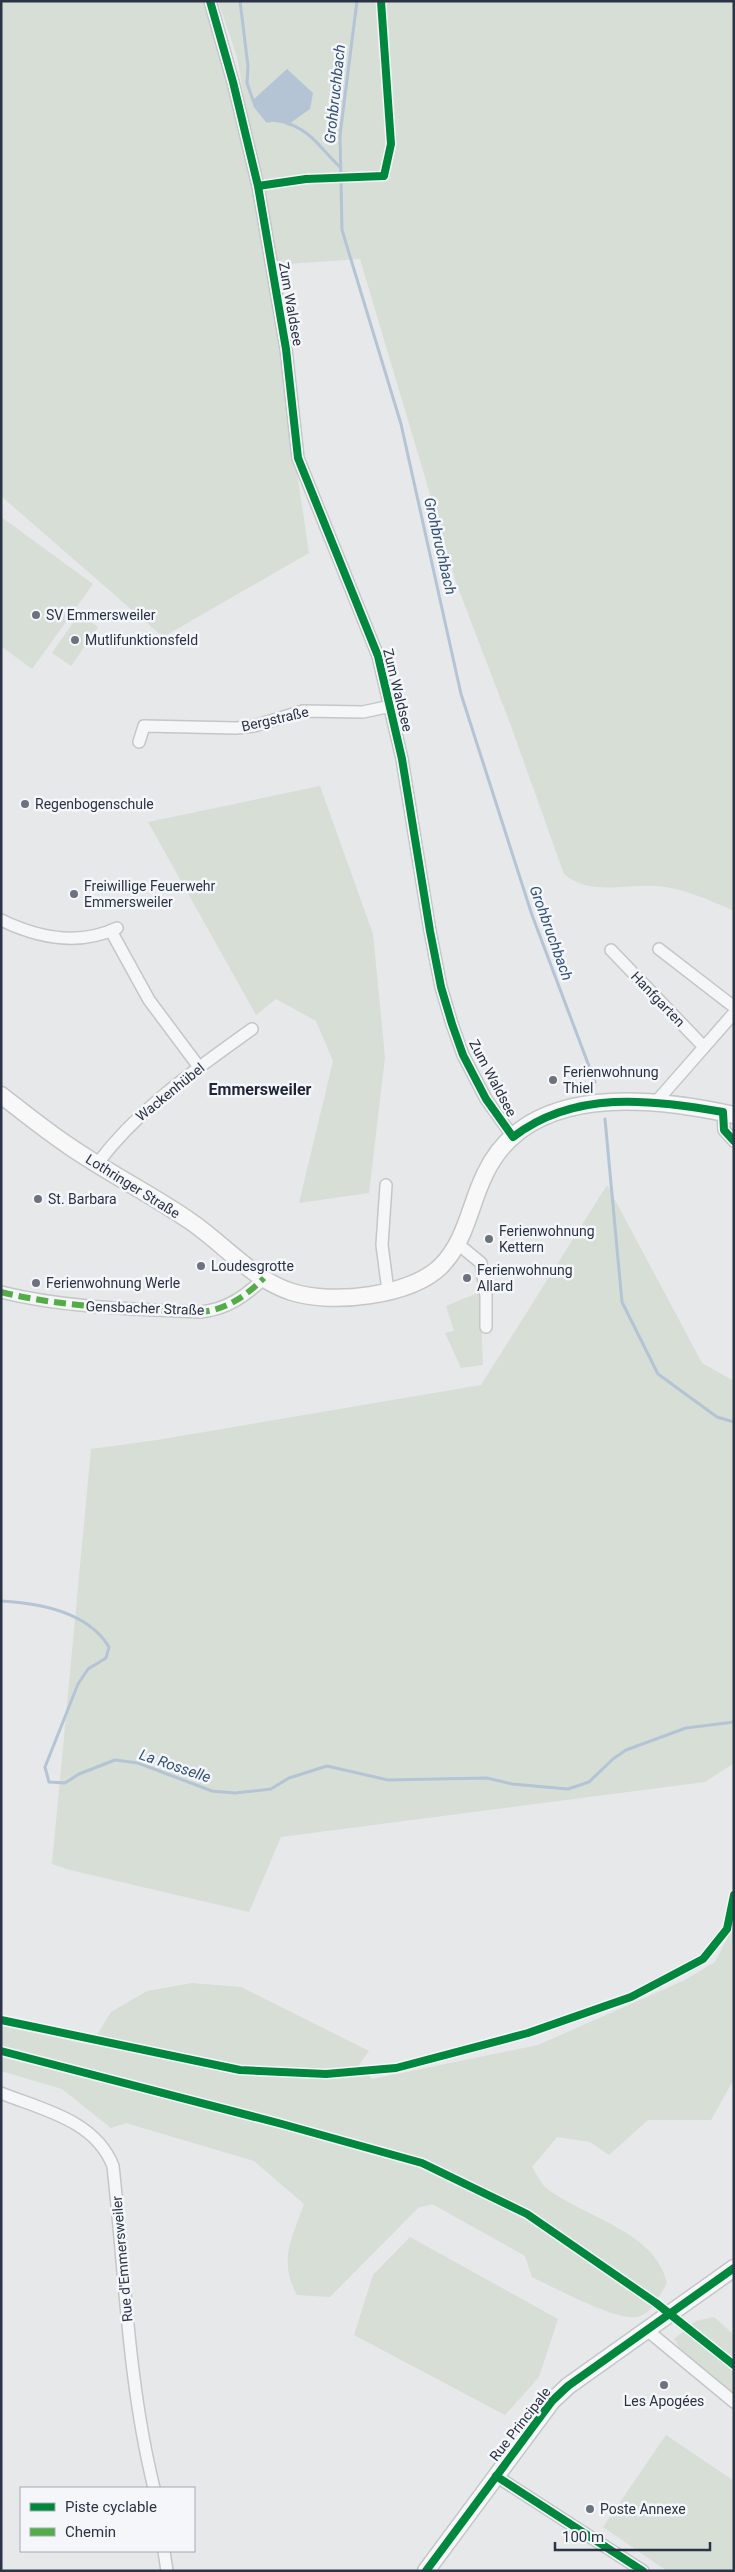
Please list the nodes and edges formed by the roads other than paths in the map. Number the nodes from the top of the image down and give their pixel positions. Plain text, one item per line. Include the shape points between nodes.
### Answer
1 (210, 1) edge
2 (391, 706) junction
3 (139, 742) dead end
4 (1, 920) edge
5 (659, 949) dead end
6 (611, 950) dead end
7 (734, 1007) edge
8 (734, 1013) edge
9 (252, 1029) dead end
10 (704, 1047) junction
11 (199, 1067) junction
12 (1, 1095) edge
13 (656, 1102) junction
14 (728, 1113) edge
15 (513, 1137) junction
16 (734, 1142) edge
17 (97, 1164) junction
18 (386, 1185) dead end
19 (458, 1244) junction
20 (264, 1278) junction
21 (388, 1291) junction
22 (1, 1292) edge
23 (486, 1327) dead end
24 (1, 2093) edge
25 (734, 2268) edge
26 (648, 2330) junction
27 (734, 2402) edge
28 (496, 2476) junction
29 (154, 2487) edge
30 (164, 2552) edge
31 (167, 2571) edge
32 (426, 2571) edge
33 (643, 2571) edge

1 - 2 street, Zum Waldsee via 258,186 286,349 298,458 378,656
2 - 3 street, Bergstraße via 362,712 303,711 236,728 144,726
2 - 15 street, Zum Waldsee via 441,987 463,1055 486,1099
4 - 11 street via 32,934 48,937 83,937 114,930 150,1000
5 - 7 street
6 - 10 street, Hanfgarten
8 - 10 street
9 - 11 street, Wackenhübel
10 - 13 street
11 - 17 street, Wackenhübel via 158,1098 125,1129
12 - 17 main road, Lothringer Straße
13 - 14 main road
13 - 15 main road via 602,1103 551,1114
14 - 16 street via 724,1130
15 - 19 main road via 485,1173
17 - 20 main road, Lothringer Straße via 190,1221
18 - 21 street via 382,1245
19 - 21 main road via 450,1256 425,1278
19 - 23 street via 481,1263
20 - 21 main road via 279,1288 310,1297 342,1298
20 - 22 street, Gensbacher Straße via 240,1299 214,1311 200,1312 90,1307
24 - 29 street, Rue d'Emmersweiler via 77,2123 94,2135 108,2153 113,2166 129,2340 142,2435
25 - 26 main road, Rue Principale
26 - 27 street
26 - 28 main road, Rue Principale via 568,2386 552,2401
28 - 32 main road, Rue Principale
28 - 33 street
30 - 31 street

